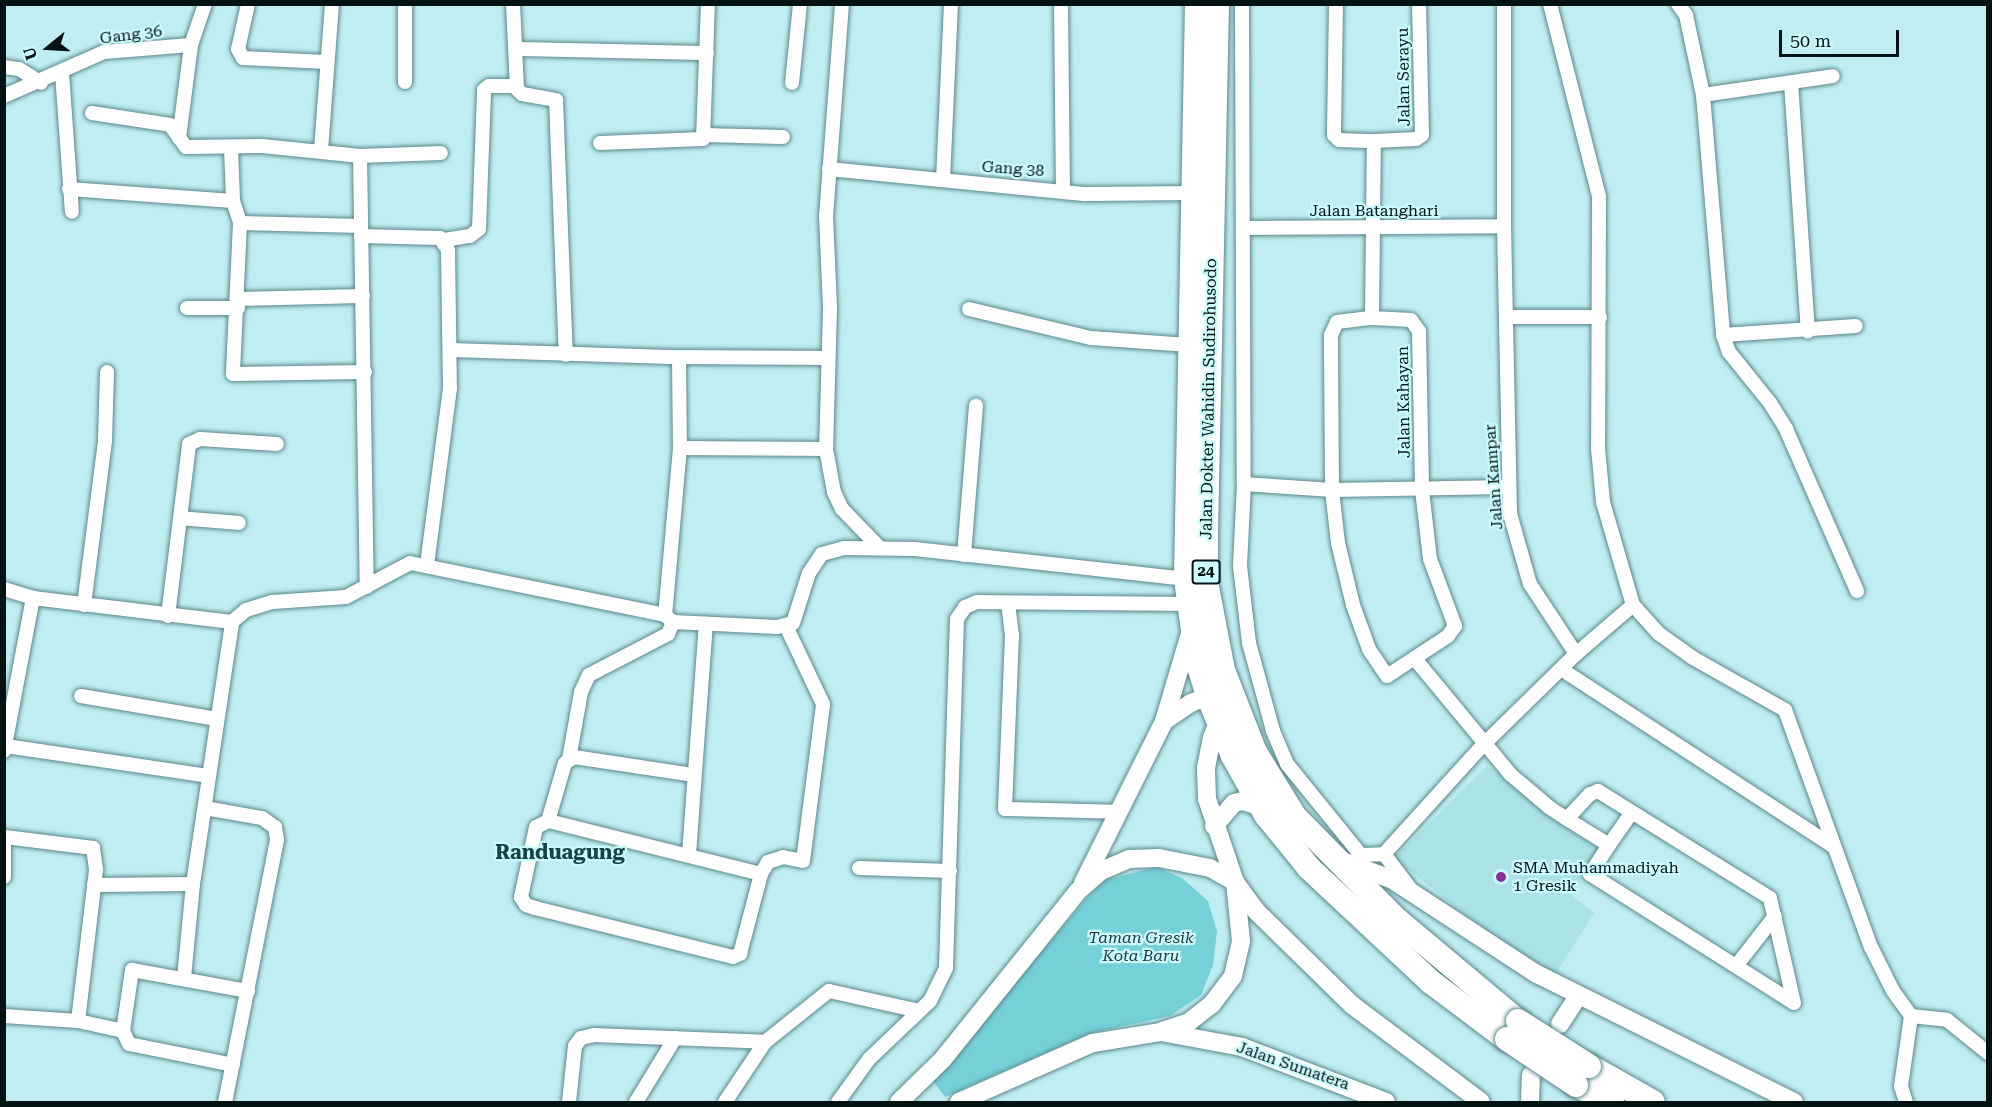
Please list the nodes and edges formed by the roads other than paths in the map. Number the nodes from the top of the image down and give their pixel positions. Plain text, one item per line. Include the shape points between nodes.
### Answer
1 (205, 4) edge
2 (248, 4) edge
3 (332, 4) edge
4 (405, 4) edge
5 (513, 4) edge
6 (708, 4) edge
7 (800, 4) edge
8 (842, 4) edge
9 (951, 4) edge
10 (1061, 4) edge
11 (1197, 4) edge
12 (1216, 4) edge
13 (1242, 4) edge
14 (1336, 4) edge
15 (1419, 4) edge
16 (1504, 4) edge
17 (1550, 4) edge
18 (1685, 8) edge
19 (191, 45) junction
20 (516, 49) junction
21 (707, 53) junction
22 (326, 62) junction
23 (4, 67) edge
24 (62, 74) junction
25 (1833, 76) dead end
26 (405, 82) dead end
27 (41, 83) junction
28 (792, 83) dead end
29 (1791, 83) junction
30 (516, 86) junction
31 (1703, 94) junction
32 (4, 96) edge
33 (92, 113) dead end
34 (1205, 123) junction
35 (703, 135) junction
36 (783, 137) dead end
37 (179, 138) junction
38 (1374, 141) junction
39 (600, 143) dead end
40 (231, 148) junction
41 (321, 150) junction
42 (441, 153) dead end
43 (360, 156) junction
44 (829, 169) junction
45 (943, 180) junction
46 (69, 189) junction
47 (1063, 190) junction
48 (1195, 193) junction
49 (233, 201) junction
50 (72, 212) dead end
51 (240, 223) junction
52 (1504, 226) junction
53 (1245, 228) junction
54 (1376, 228) junction
55 (361, 231) junction
56 (444, 240) junction
57 (363, 296) junction
58 (238, 304) junction
59 (187, 308) dead end
60 (969, 309) dead end
61 (1506, 316) junction
62 (1600, 317) junction
63 (1372, 318) junction
64 (1856, 326) dead end
65 (1809, 331) junction
66 (1723, 335) junction
67 (1190, 345) junction
68 (450, 351) junction
69 (566, 356) junction
70 (679, 357) junction
71 (827, 358) junction
72 (107, 372) dead end
73 (365, 372) junction
74 (976, 405) dead end
75 (277, 444) dead end
76 (680, 448) junction
77 (826, 449) junction
78 (1244, 484) junction
79 (1508, 487) junction
80 (1332, 490) junction
81 (1422, 490) junction
82 (180, 518) junction
83 (239, 523) dead end
84 (878, 546) junction
85 (964, 555) junction
86 (427, 565) junction
87 (1186, 579) junction
88 (367, 586) junction
89 (4, 589) edge
90 (1857, 591) dead end
91 (33, 598) junction
92 (1008, 603) junction
93 (84, 605) junction
94 (1633, 605) junction
95 (1189, 615) junction
96 (168, 616) junction
97 (669, 619) junction
98 (232, 622) junction
99 (706, 624) junction
100 (786, 626) junction
101 (1576, 654) junction
102 (1415, 660) junction
103 (1561, 669) junction
104 (1218, 692) junction
105 (81, 696) dead end
106 (217, 719) junction
107 (1227, 719) junction
108 (1164, 721) junction
109 (1484, 745) junction
110 (5, 748) edge
111 (568, 759) junction
112 (208, 776) junction
113 (693, 776) junction
114 (1261, 807) junction
115 (205, 808) junction
116 (1117, 812) junction
117 (1631, 813) junction
118 (1567, 819) junction
119 (548, 821) junction
120 (1214, 826) junction
121 (5, 837) edge
122 (1609, 845) junction
123 (1833, 846) junction
124 (689, 854) junction
125 (1384, 854) junction
126 (1332, 858) junction
127 (859, 868) dead end
128 (950, 871) junction
129 (761, 874) junction
130 (4, 877) edge
131 (1235, 882) junction
132 (193, 884) junction
133 (94, 885) junction
134 (1078, 891) junction
135 (1412, 891) junction
136 (1775, 916) junction
137 (1736, 966) junction
138 (184, 978) junction
139 (248, 991) junction
140 (1578, 996) junction
141 (919, 1011) junction
142 (4, 1016) edge
143 (1911, 1016) junction
144 (78, 1021) junction
145 (1560, 1024) dead end
146 (1512, 1030) junction
147 (123, 1031) junction
148 (1161, 1032) junction
149 (675, 1038) junction
150 (765, 1041) junction
151 (1988, 1053) edge
152 (233, 1065) junction
153 (1531, 1075) dead end
154 (1582, 1076) junction
155 (225, 1102) edge
156 (569, 1102) edge
157 (636, 1102) edge
158 (724, 1102) edge
159 (838, 1102) edge
160 (899, 1102) edge
161 (959, 1102) edge
162 (1386, 1102) edge
163 (1481, 1102) edge
164 (1530, 1102) edge
165 (1612, 1102) edge
166 (1653, 1102) edge
167 (1794, 1102) edge
168 (1906, 1102) edge

1 - 19 street
2 - 22 street via 238,49 243,58
3 - 22 street
4 - 26 street
5 - 20 street
6 - 21 street
7 - 28 street
8 - 44 street
9 - 45 street
10 - 47 street
11 - 34 highway, Jalan Dokter Wahidin Sudirohusodo / 24
12 - 34 highway, Jalan Dokter Wahidin Sudirohusodo / 24
13 - 53 street
14 - 38 street, Jalan Serayu via 1334,135 1339,140
15 - 38 street, Jalan Serayu via 1422,135 1416,139
16 - 52 street, Jalan Kampar
17 - 62 street via 1596,172
18 - 31 street
19 - 24 street, Gang 36 via 104,51
19 - 37 street
20 - 21 street
20 - 30 street
21 - 35 street
22 - 41 street
23 - 27 street via 19,69
24 - 27 street, Gang 36
24 - 46 street
25 - 29 street
27 - 32 street, Gang 36
29 - 31 street
29 - 65 street
30 - 56 street via 489,86 484,90 479,229 470,236
30 - 69 street via 522,94 556,100
31 - 66 street
33 - 37 street via 171,125
34 - 48 highway, Jalan Dokter Wahidin Sudirohusodo / 24
34 - 104 highway, Jalan Dokter Wahidin Sudirohusodo / 24 via 1206,582
35 - 36 street
35 - 39 street via 703,139
37 - 40 street via 186,147
38 - 54 street
40 - 41 street
40 - 49 street
41 - 43 street
42 - 43 street
43 - 55 street
44 - 45 street, Gang 38
44 - 71 street
45 - 47 street, Gang 38
46 - 49 street
46 - 50 street
47 - 48 street, Gang 38 via 1086,194
48 - 67 highway, Jalan Dokter Wahidin Sudirohusodo / 24
49 - 51 street
51 - 55 street
51 - 58 street
52 - 54 street, Jalan Batanghari
52 - 61 street, Jalan Kampar
53 - 54 street, Jalan Batanghari
53 - 78 street
54 - 63 street
55 - 56 street
55 - 57 street
56 - 68 street via 449,261
57 - 58 street
57 - 73 street
58 - 59 street
58 - 73 street via 233,374
60 - 67 street via 1091,338
61 - 62 street
61 - 79 street, Jalan Kampar
62 - 94 street via 1598,448 1603,502
63 - 80 street, Jalan Kahayan via 1337,322 1331,335
63 - 81 street, Jalan Kahayan via 1411,320 1419,331
64 - 65 street
65 - 66 street
66 - 90 street via 1729,352 1770,403 1785,429
67 - 87 highway, Jalan Dokter Wahidin Sudirohusodo / 24
68 - 69 street
68 - 86 street via 448,411
69 - 70 street
70 - 71 street
70 - 76 street
71 - 77 street
72 - 93 street via 105,440
73 - 88 street
74 - 85 street
75 - 82 street via 224,439 192,442 188,447
76 - 77 street
76 - 97 street
77 - 84 street via 834,492 842,509
78 - 80 street
78 - 125 street via 1240,534 1243,613 1273,731 1302,786 1361,855
79 - 81 street
79 - 101 street, Jalan Kampar via 1520,560 1544,611
80 - 81 street
80 - 102 street, Jalan Kahayan via 1338,543 1353,605 1369,649 1387,676
81 - 102 street, Jalan Kahayan via 1430,559 1455,626
82 - 83 street
82 - 96 street
84 - 85 street
84 - 100 street via 822,554 809,573 793,623
85 - 87 street
86 - 88 street via 410,563
86 - 97 street
87 - 95 highway, Jalan Dokter Wahidin Sudirohusodo / 24
88 - 98 street via 346,597 273,602 246,610
89 - 91 street
91 - 93 street
91 - 110 street
92 - 95 street
92 - 116 street via 1012,635 1005,809
92 - 128 street via 977,602 965,607 957,619
93 - 96 street
94 - 101 street
94 - 123 street via 1658,633 1693,658 1785,710
95 - 104 highway, Jalan Dokter Wahidin Sudirohusodo / 24
95 - 108 main road via 1184,661
96 - 98 street
97 - 99 street
97 - 111 street via 668,634 590,675 581,692
98 - 106 street
99 - 100 street
99 - 113 street
100 - 129 street via 823,704 803,861 774,858
101 - 103 street
102 - 109 street
103 - 109 street
103 - 123 street
104 - 107 highway, Jalan Dokter Wahidin Sudirohusodo / 24
104 - 108 main road
105 - 106 street
106 - 112 street
107 - 114 highway, Jalan Dokter Wahidin Sudirohusodo / 24
107 - 120 main road via 1206,768 1207,799
107 - 126 highway, Jalan Dokter Wahidin Sudirohusodo / 24 via 1273,785
108 - 116 main road
109 - 118 street via 1510,774
109 - 125 street
110 - 112 street
111 - 113 street
111 - 119 street
112 - 115 street
113 - 124 street
114 - 120 main road via 1243,801 1234,803
114 - 146 highway, Jalan Dokter Wahidin Sudirohusodo / 24 via 1309,868 1431,982
115 - 132 street
115 - 139 street via 262,818 275,827 277,840
116 - 134 main road
117 - 118 street via 1596,791
117 - 122 street
117 - 136 street via 1768,896
118 - 122 street
119 - 124 street
119 - 129 street via 536,827 520,897 526,905 700,949 733,957 740,954
120 - 131 main road
121 - 130 street
121 - 133 street via 93,848
122 - 137 street via 1590,874
123 - 143 street via 1871,947 1893,991
124 - 129 street
125 - 135 street
126 - 135 main road via 1391,879
126 - 146 highway, Jalan Dokter Wahidin Sudirohusodo / 24
127 - 128 street
128 - 141 street via 946,968 930,1001
131 - 134 main road via 1191,862 1129,859 1101,871
131 - 148 main road via 1240,941 1233,976 1212,1004 1197,1016
131 - 163 main road via 1256,911 1352,1005
132 - 133 street
132 - 138 street
133 - 144 street
134 - 160 main road via 943,1059
135 - 140 main road via 1475,935
136 - 137 street
136 - 137 street via 1794,1003
138 - 139 street
138 - 147 street via 132,970
139 - 152 street
140 - 145 main road
140 - 167 main road
141 - 150 street via 829,991
141 - 159 street via 869,1059
142 - 144 street
143 - 151 street via 1947,1020
143 - 168 street via 1901,1086
144 - 147 street
146 - 154 highway, Jalan Dokter Wahidin Sudirohusodo / 24, bridge
147 - 152 street via 129,1044
148 - 161 main road, Jalan Sumatera via 1093,1043
148 - 162 main road, Jalan Sumatera via 1242,1047
149 - 150 street
149 - 156 street via 581,1038 575,1046
149 - 157 street
150 - 158 street
152 - 155 street
153 - 164 main road
154 - 165 highway, Jalan Dokter Wahidin Sudirohusodo / 24
154 - 166 highway, Jalan Dokter Wahidin Sudirohusodo / 24

